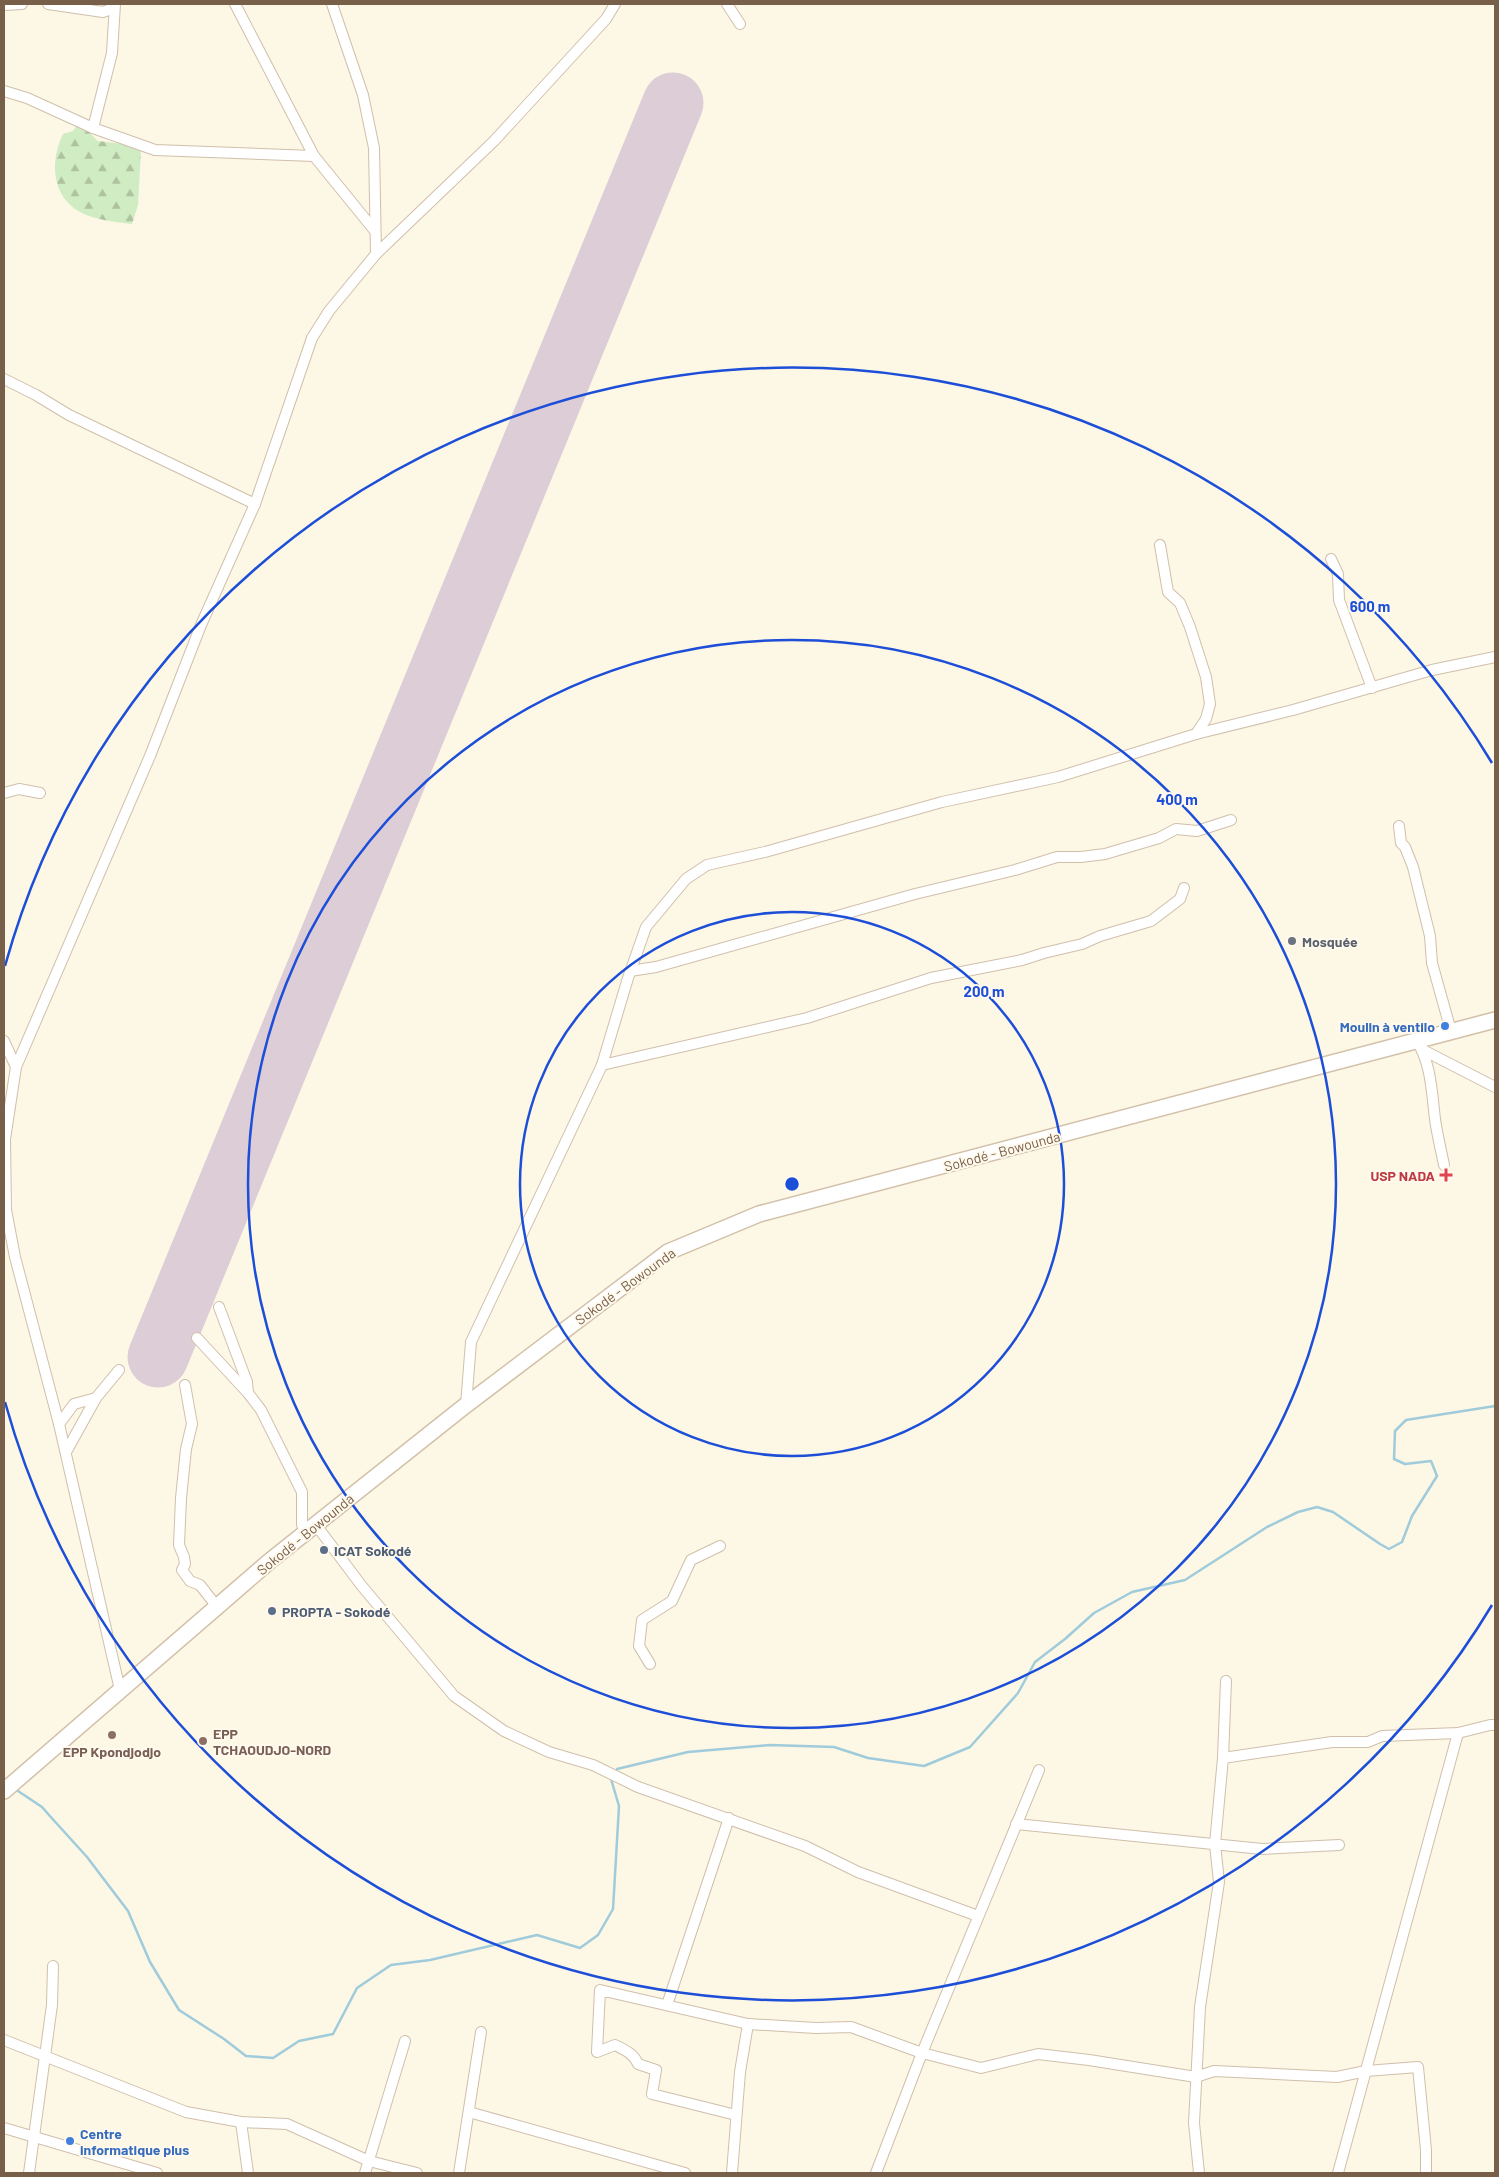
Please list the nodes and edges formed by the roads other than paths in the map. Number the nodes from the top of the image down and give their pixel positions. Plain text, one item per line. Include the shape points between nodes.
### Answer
1 (22, 4) edge
2 (48, 4) edge
3 (236, 4) edge
4 (332, 4) edge
5 (615, 4) edge
6 (727, 4) edge
7 (4, 5) edge
8 (114, 6) edge
9 (740, 24) dead end
10 (4, 90) edge
11 (93, 128) junction
12 (314, 156) junction
13 (375, 230) junction
14 (376, 254) junction
15 (4, 379) edge
16 (254, 504) junction
17 (1160, 545) dead end
18 (1331, 559) dead end
19 (1495, 657) edge
20 (1372, 688) junction
21 (1196, 734) junction
22 (4, 793) edge
23 (40, 793) dead end
24 (1231, 820) dead end
25 (1399, 826) dead end
26 (1184, 888) dead end
27 (630, 971) junction
28 (1495, 1020) edge
29 (1451, 1031) junction
30 (4, 1041) edge
31 (1419, 1045) junction
32 (602, 1065) junction
33 (16, 1067) junction
34 (1495, 1087) edge
35 (1444, 1165) dead end
36 (4, 1249) edge
37 (15, 1257) junction
38 (219, 1307) dead end
39 (197, 1338) dead end
40 (119, 1370) dead end
41 (185, 1385) dead end
42 (248, 1393) junction
43 (96, 1398) junction
44 (466, 1405) junction
45 (59, 1424) junction
46 (66, 1452) junction
47 (312, 1528) junction
48 (720, 1546) dead end
49 (218, 1608) junction
50 (650, 1664) dead end
51 (1226, 1681) dead end
52 (120, 1690) junction
53 (1495, 1725) edge
54 (1458, 1733) junction
55 (1223, 1758) junction
56 (1039, 1770) dead end
57 (4, 1791) edge
58 (729, 1818) junction
59 (1016, 1824) junction
60 (1215, 1844) junction
61 (1339, 1845) dead end
62 (978, 1916) junction
63 (53, 1966) dead end
64 (667, 2005) junction
65 (748, 2024) junction
66 (480, 2032) dead end
67 (4, 2040) edge
68 (405, 2041) dead end
69 (922, 2053) junction
70 (44, 2057) junction
71 (1366, 2071) junction
72 (1196, 2077) junction
73 (469, 2112) junction
74 (736, 2115) junction
75 (241, 2122) junction
76 (4, 2128) edge
77 (36, 2136) junction
78 (369, 2161) junction
79 (29, 2173) edge
80 (157, 2173) edge
81 (248, 2173) edge
82 (365, 2173) edge
83 (418, 2173) edge
84 (459, 2173) edge
85 (685, 2173) edge
86 (732, 2173) edge
87 (876, 2173) edge
88 (1200, 2173) edge
89 (1338, 2173) edge
90 (1426, 2173) edge

1 - 7 street
2 - 8 street via 103,12
3 - 12 street
4 - 13 street via 363,95 374,148
5 - 14 street via 606,19 494,141
6 - 9 street
8 - 11 street via 112,53
10 - 11 street
11 - 12 street via 155,150
12 - 13 street
13 - 14 street
14 - 16 street via 329,311 312,338
15 - 16 street via 69,415
16 - 33 street via 200,625 150,756
17 - 21 street via 1168,592 1180,603 1206,677 1210,704 1206,719
18 - 20 street via 1338,574 1339,600
19 - 20 street via 1432,670
20 - 21 street
21 - 27 street via 1058,777 942,802 707,865 686,879 646,927
22 - 23 street via 19,789
24 - 27 street via 1197,831 1176,829 1159,838 1105,854 1057,857 656,967
25 - 29 street via 1401,843 1413,867 1430,936 1432,963
26 - 32 street via 1180,899 1152,921 1082,944 931,978 807,1018
27 - 32 street
28 - 29 main road, Sokodé - Bowounda
29 - 31 main road, Sokodé - Bowounda
30 - 33 street
31 - 34 street
31 - 35 street via 1435,1107
31 - 44 main road, Sokodé - Bowounda via 1258,1081 759,1214 668,1252
32 - 44 street via 471,1342
33 - 37 street via 5,1139 6,1210
36 - 37 street
37 - 45 street
38 - 42 street via 247,1382
39 - 42 street
40 - 43 street
41 - 49 street via 192,1424 181,1498 179,1545 185,1564 182,1570 190,1581 200,1585
42 - 47 street via 261,1410 302,1492 302,1525
43 - 45 street via 74,1404
43 - 46 street
44 - 47 main road, Sokodé - Bowounda
45 - 46 street
46 - 52 street
47 - 49 main road, Sokodé - Bowounda
47 - 58 street via 454,1696 504,1731 549,1752 593,1765 638,1787
48 - 50 street via 691,1560 672,1601 642,1620 639,1646
49 - 52 main road, Sokodé - Bowounda
51 - 55 street
52 - 57 main road, Sokodé - Bowounda
53 - 54 street
54 - 55 street via 1382,1736 1368,1742 1332,1742
54 - 71 street
55 - 60 street
56 - 59 street
58 - 62 street via 805,1846 858,1872
58 - 64 street
59 - 60 street
59 - 62 street
60 - 61 street via 1262,1849
60 - 72 street via 1219,1882 1200,2007
62 - 69 street
63 - 70 street via 52,2005
64 - 65 street
64 - 74 street via 600,1990 596,2052 615,2046 626,2050 638,2064 656,2070 652,2094
65 - 69 street via 850,2027
65 - 74 street
66 - 73 street
67 - 70 street
68 - 78 street
69 - 72 street via 981,2068 1038,2054
69 - 87 street
70 - 75 street via 186,2112
70 - 77 street
71 - 72 street via 1337,2077 1214,2071
71 - 89 street
71 - 90 street via 1418,2067
72 - 88 street via 1194,2123
73 - 84 street
73 - 85 street
74 - 86 street
75 - 78 street via 287,2124
75 - 81 street
76 - 77 street
77 - 79 street
77 - 80 street
78 - 82 street
78 - 83 street

